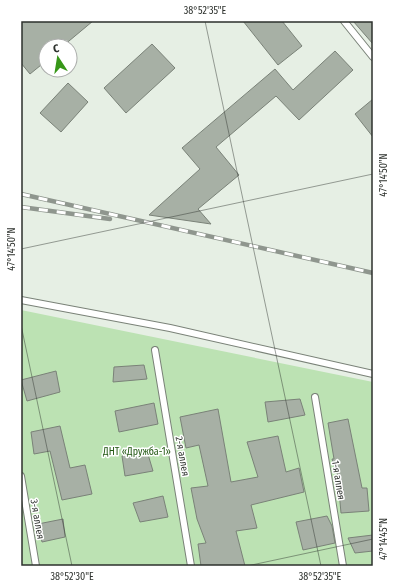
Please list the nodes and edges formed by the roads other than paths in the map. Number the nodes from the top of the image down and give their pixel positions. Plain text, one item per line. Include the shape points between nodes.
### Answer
1 (344, 21) edge
2 (373, 57) edge
3 (21, 300) edge
4 (155, 350) dead end
5 (373, 374) edge
6 (315, 397) dead end
7 (21, 476) edge
8 (36, 566) edge
9 (191, 566) edge
10 (343, 566) edge

1 - 2 lane
3 - 5 lane via 170,328
4 - 9 lane, 2-я аллея
6 - 10 lane, 1-я аллея
7 - 8 lane, 3-я аллея

